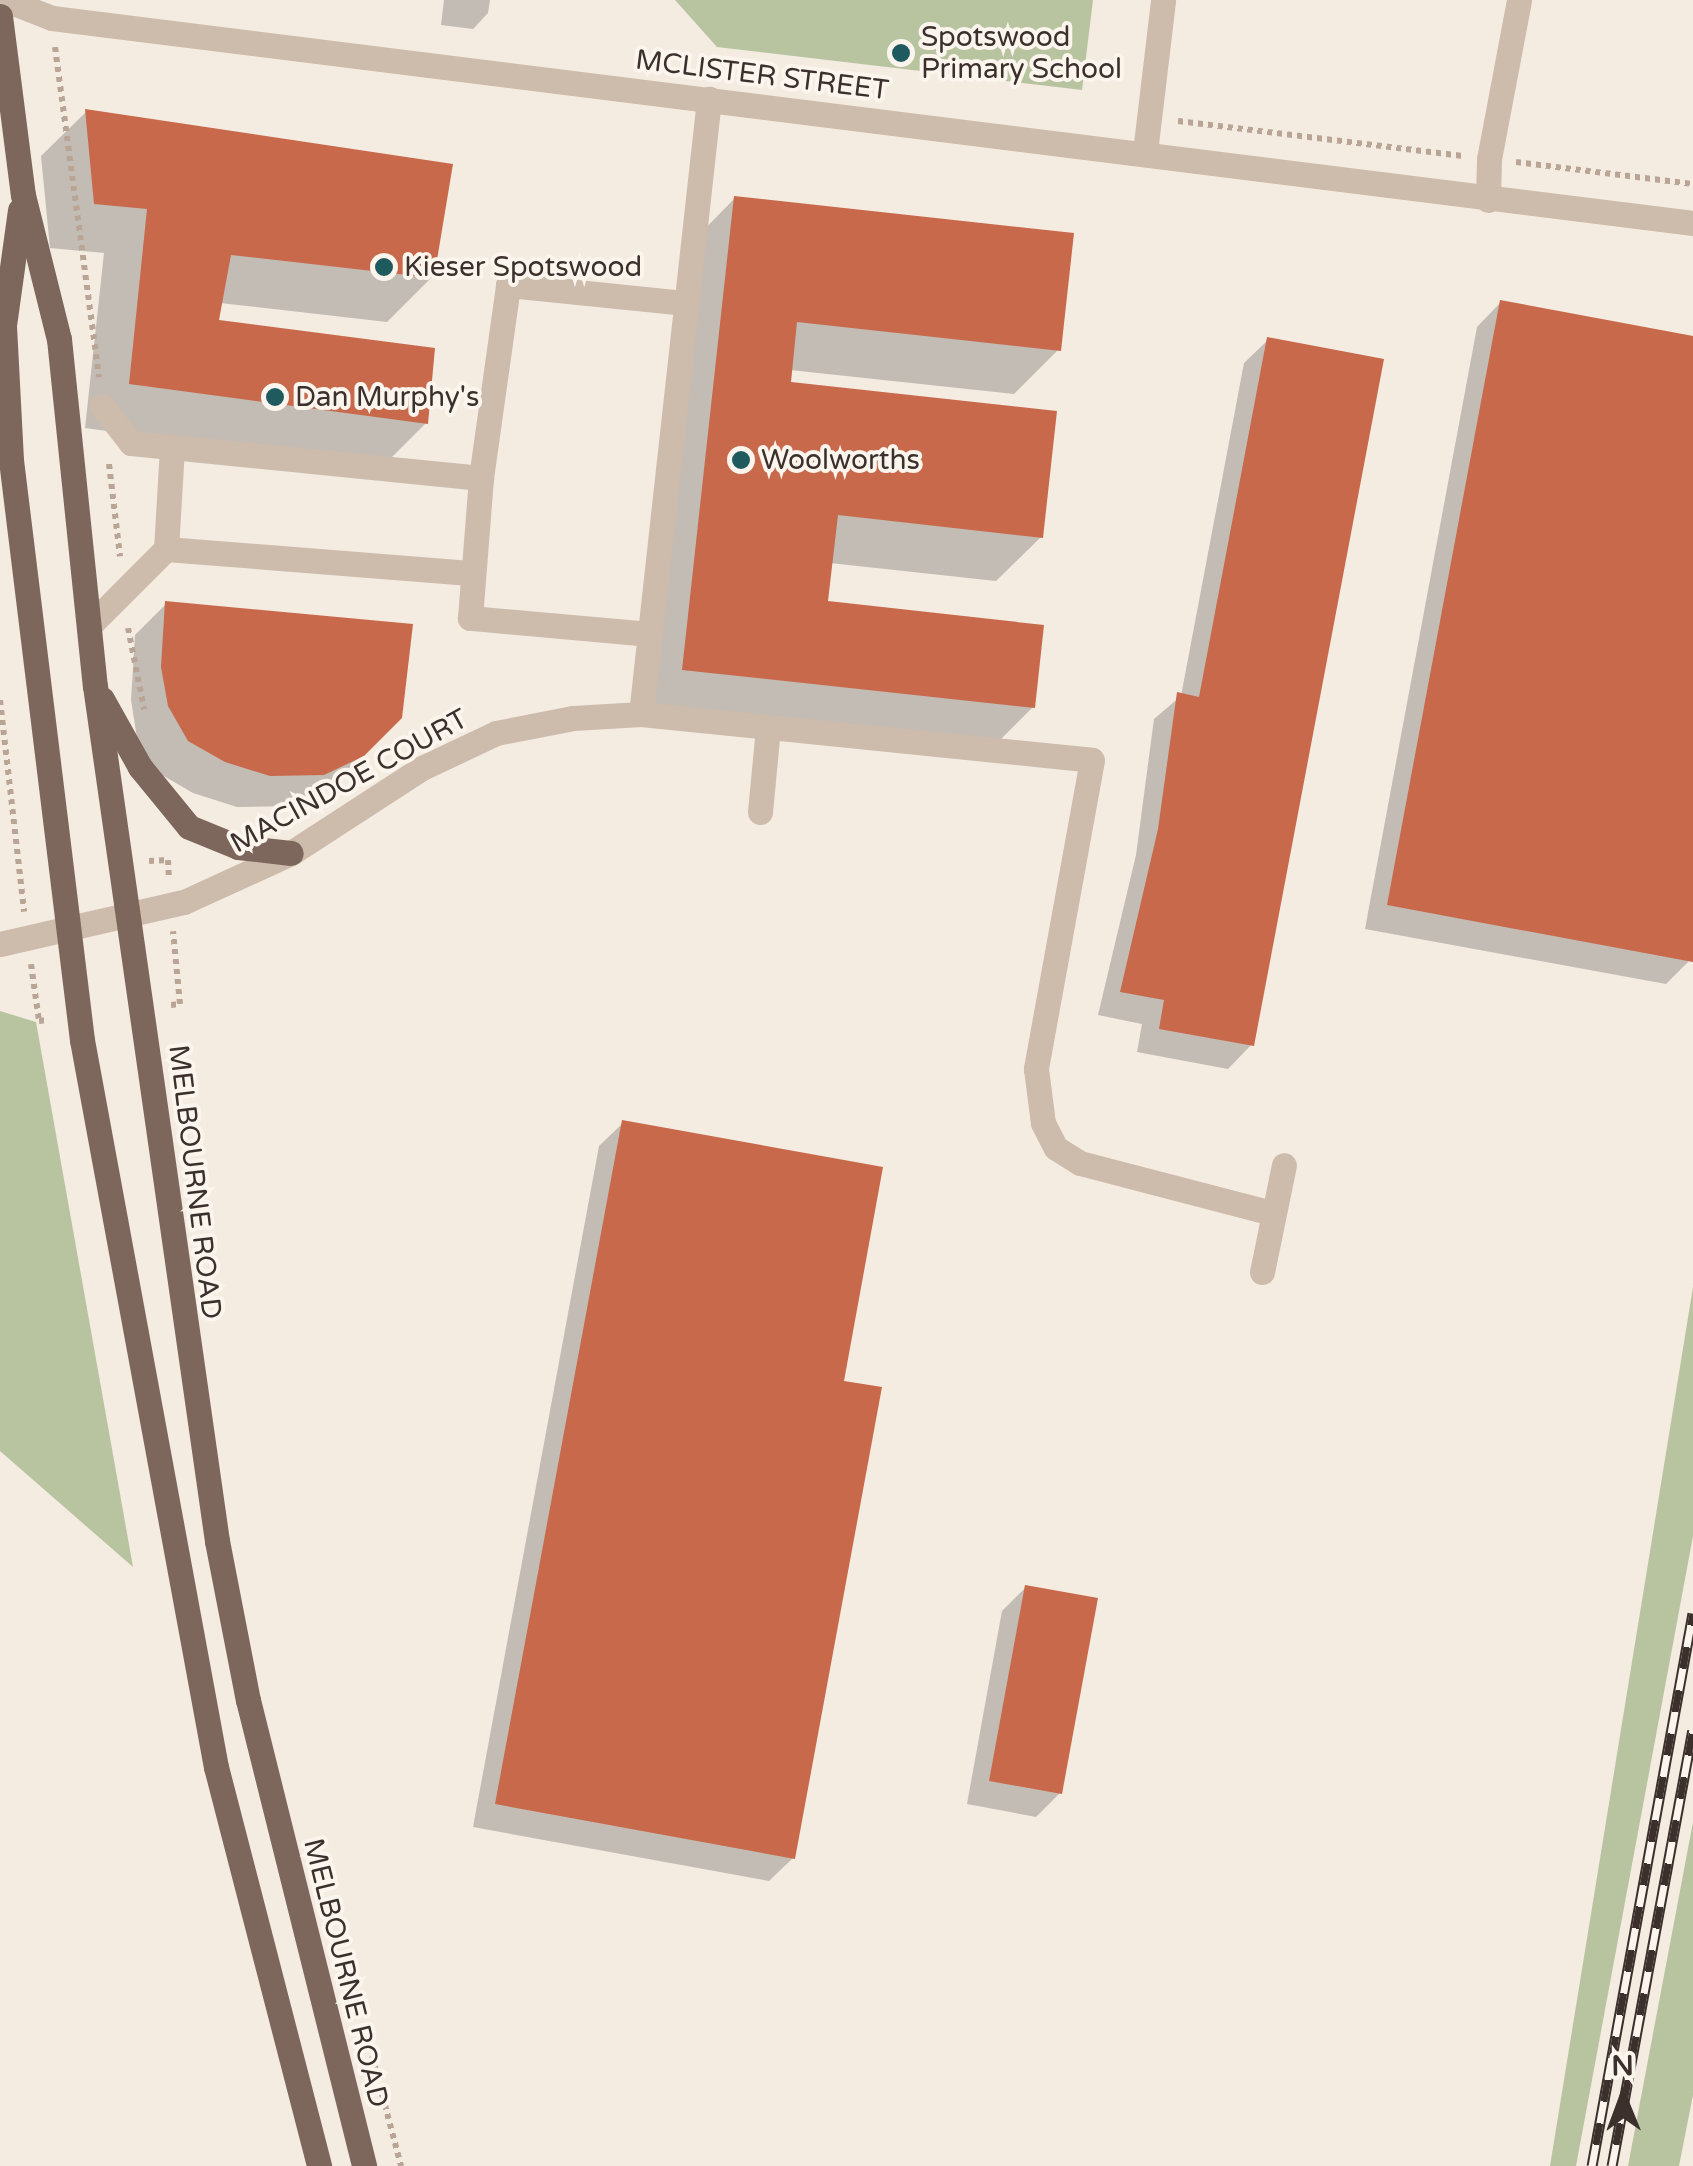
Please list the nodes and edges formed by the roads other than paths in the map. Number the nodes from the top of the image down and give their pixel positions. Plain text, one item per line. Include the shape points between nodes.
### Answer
1 (6, 0) edge
2 (1163, 0) edge
3 (1519, 0) edge
4 (0, 16) edge
5 (708, 99) junction
6 (1144, 152) junction
7 (22, 195) junction
8 (1488, 200) junction
9 (1693, 224) edge
10 (686, 303) junction
11 (102, 406) dead end
12 (172, 448) junction
13 (480, 478) junction
14 (166, 550) junction
15 (473, 574) junction
16 (90, 626) junction
17 (650, 634) junction
18 (95, 686) junction
19 (642, 714) junction
20 (768, 727) junction
21 (760, 812) dead end
22 (292, 853) junction
23 (128, 916) junction
24 (67, 930) junction
25 (0, 944) edge
26 (1284, 1165) dead end
27 (1272, 1214) junction
28 (1262, 1272) dead end
29 (319, 2166) edge
30 (364, 2166) edge

1 - 5 street, MCLISTER STREET via 52,18
2 - 6 street
3 - 8 street
4 - 7 main road, MELBOURNE ROAD
5 - 6 street, MCLISTER STREET
5 - 10 street
6 - 8 street, MCLISTER STREET
7 - 16 main road, MELBOURNE ROAD via 59,339
7 - 24 main road, MELBOURNE ROAD via 4,326 12,460
8 - 9 street, MCLISTER STREET
10 - 13 street via 508,285
10 - 17 street
11 - 12 street via 131,444
12 - 13 street
12 - 14 street
13 - 15 street
14 - 15 street
14 - 16 street
15 - 17 street via 470,618
16 - 18 main road, MELBOURNE ROAD
17 - 19 street
18 - 22 main road via 140,767 189,828 238,847
18 - 23 main road, MELBOURNE ROAD
19 - 20 street, MACINDOE COURT
19 - 22 street, MACINDOE COURT via 496,734 422,768
20 - 21 street
20 - 27 street, MACINDOE COURT via 1092,760 1036,1069 1043,1123 1056,1148 1080,1164
22 - 23 street, MACINDOE COURT via 184,902
23 - 24 street, MACINDOE COURT
23 - 30 main road, MELBOURNE ROAD via 221,1558 252,1718
24 - 25 street, MACINDOE COURT
24 - 29 main road, MELBOURNE ROAD via 158,1478 209,1733
26 - 27 street
27 - 28 street

